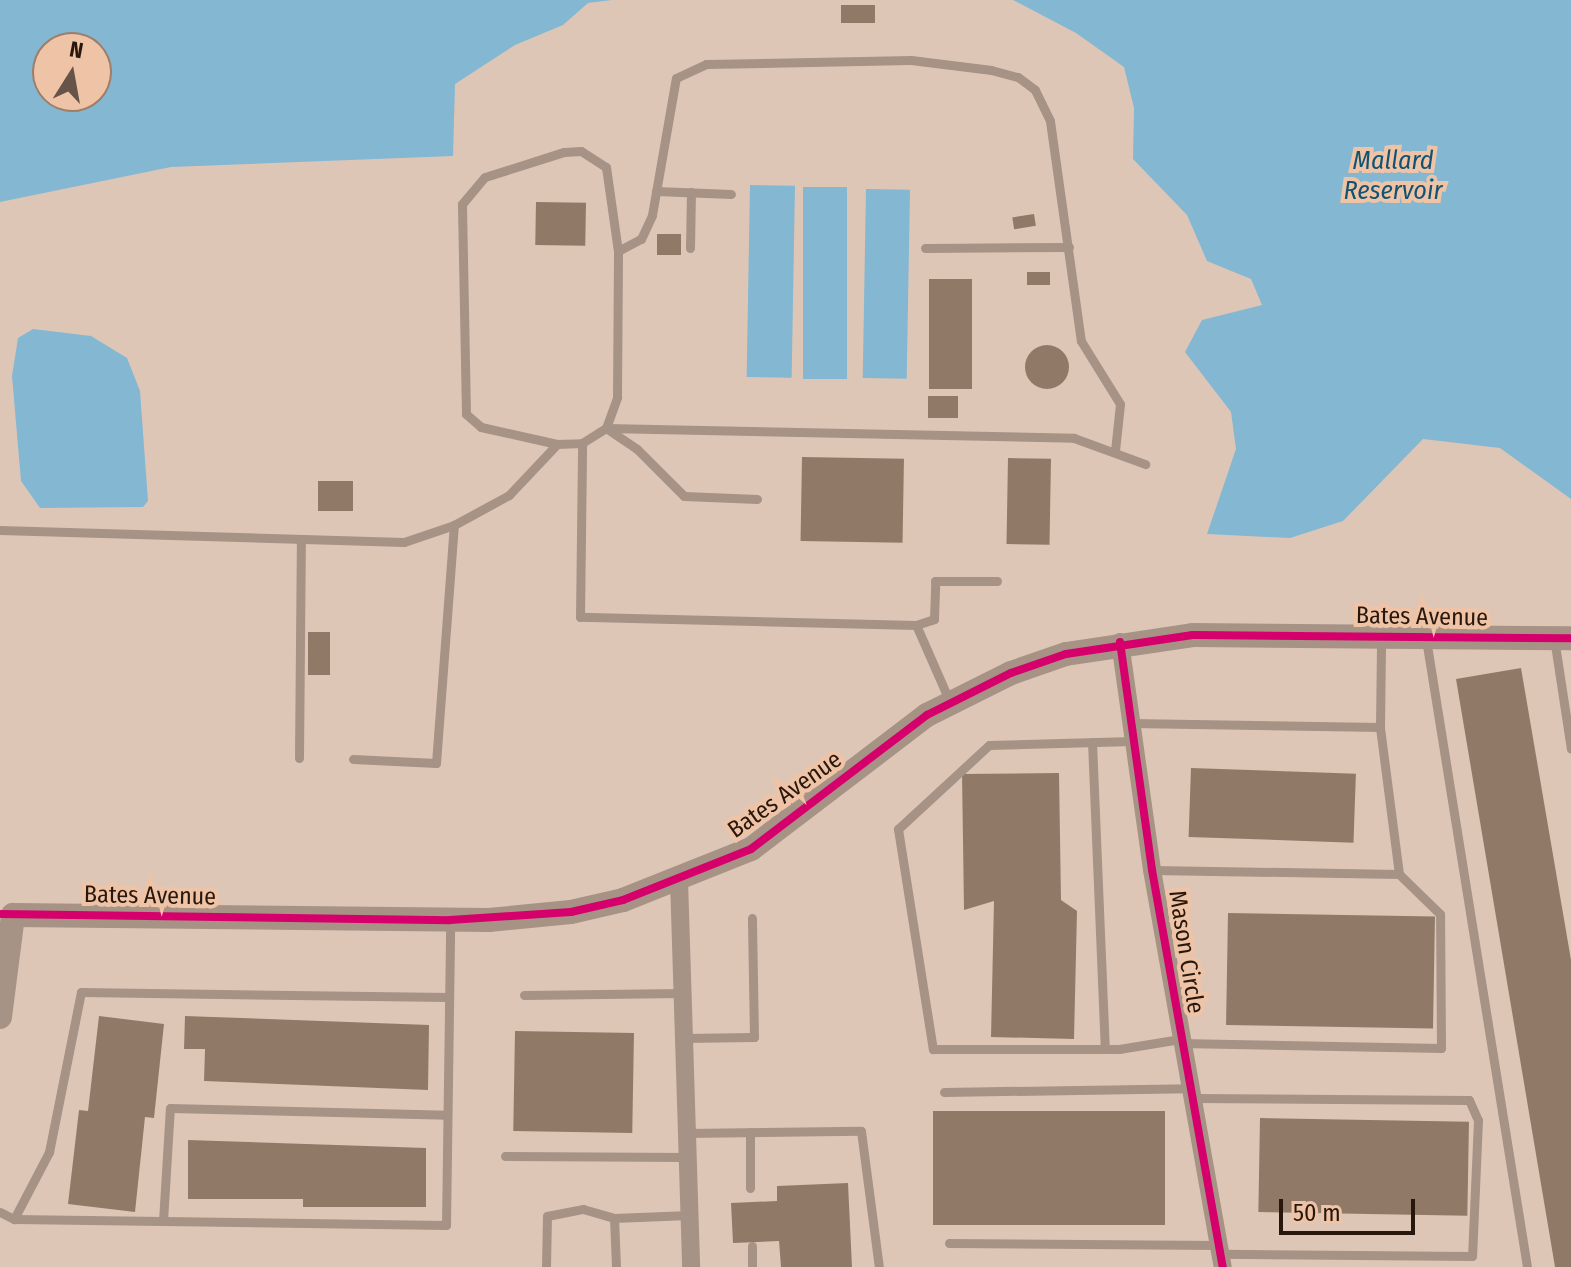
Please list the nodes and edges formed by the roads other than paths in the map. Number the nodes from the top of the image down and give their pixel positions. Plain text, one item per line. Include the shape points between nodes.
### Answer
1 (656, 191) junction
2 (691, 192) junction
3 (731, 194) dead end
4 (1069, 247) junction
5 (690, 248) dead end
6 (925, 248) dead end
7 (618, 251) junction
8 (606, 428) junction
9 (582, 443) junction
10 (557, 444) junction
11 (1115, 451) junction
12 (1145, 464) dead end
13 (757, 499) dead end
14 (454, 525) junction
15 (0, 530) edge
16 (301, 539) junction
17 (997, 581) dead end
18 (916, 625) junction
19 (1381, 636) junction
20 (1426, 637) junction
21 (1562, 638) edge
22 (1120, 642) junction
23 (951, 704) junction
24 (1380, 727) junction
25 (1132, 732) junction
26 (1092, 742) junction
27 (1571, 749) edge
28 (299, 758) dead end
29 (353, 759) dead end
30 (1152, 870) junction
31 (1399, 874) junction
32 (679, 880) junction
33 (7, 914) edge
34 (752, 918) dead end
35 (450, 920) junction
36 (682, 993) junction
37 (524, 995) dead end
38 (448, 997) junction
39 (0, 1017) edge
40 (683, 1038) junction
41 (1180, 1041) junction
42 (1105, 1049) junction
43 (944, 1092) dead end
44 (1190, 1093) junction
45 (447, 1115) junction
46 (750, 1132) junction
47 (686, 1133) junction
48 (505, 1156) dead end
49 (687, 1157) junction
50 (750, 1188) dead end
51 (0, 1212) edge
52 (689, 1215) junction
53 (614, 1218) junction
54 (14, 1219) junction
55 (163, 1221) junction
56 (949, 1243) dead end
57 (752, 1246) dead end
58 (1221, 1255) edge
59 (546, 1267) edge
60 (616, 1267) edge
61 (691, 1267) edge
62 (752, 1267) edge
63 (879, 1267) edge
64 (1527, 1267) edge

1 - 2 lane
1 - 4 lane via 672,86 693,67 850,58 991,70 1018,77 1045,104
1 - 7 lane via 641,239
2 - 3 lane
2 - 5 lane
4 - 6 lane
4 - 11 lane via 1081,341 1120,404
7 - 8 lane via 617,397
7 - 10 lane via 606,167 581,151 485,177 462,204 466,414 481,427
8 - 9 lane
8 - 11 lane via 1074,438
8 - 13 lane via 637,449 684,496
9 - 10 lane
9 - 18 lane via 580,617
10 - 14 lane via 509,495
11 - 12 lane
14 - 16 lane via 404,542
14 - 29 lane via 436,763
15 - 16 lane
16 - 28 lane
17 - 18 lane via 935,581 934,619
18 - 23 lane
19 - 20 street, Bates Avenue
19 - 22 street, Bates Avenue via 1193,635
19 - 24 lane
20 - 21 street, Bates Avenue
20 - 64 lane
21 - 27 lane
22 - 23 street, Bates Avenue via 1011,673
22 - 25 street, Mason Circle
23 - 32 street, Bates Avenue via 927,715 751,849
24 - 25 lane
24 - 31 lane
25 - 26 lane
25 - 30 street, Mason Circle
26 - 42 lane
26 - 42 lane via 989,745 898,829 933,1049
30 - 31 lane
30 - 41 street, Mason Circle
31 - 41 lane via 1440,914 1441,1048
32 - 35 street, Bates Avenue via 571,912
32 - 36 street
33 - 35 street, Bates Avenue
33 - 39 street
34 - 40 lane via 754,1037
35 - 38 lane
36 - 37 lane
36 - 40 street
38 - 45 lane
38 - 54 lane via 81,992 49,1152
40 - 47 street
41 - 42 lane
41 - 44 street, Mason Circle
43 - 44 lane
44 - 58 street, Mason Circle
44 - 58 lane via 1469,1100 1478,1120 1472,1256
45 - 55 lane via 170,1108
45 - 55 lane via 446,1225
46 - 47 lane
46 - 50 lane
46 - 63 lane via 861,1131
47 - 49 street
48 - 49 lane
49 - 52 street
51 - 54 lane
52 - 53 lane
52 - 61 street
53 - 59 lane via 583,1209 547,1216
53 - 60 lane
54 - 55 lane
56 - 58 lane
57 - 62 lane

